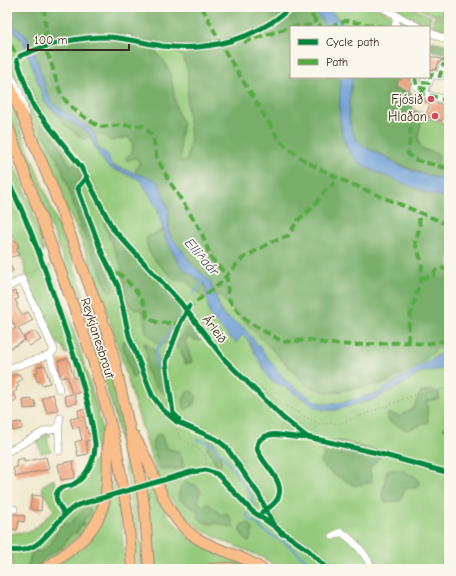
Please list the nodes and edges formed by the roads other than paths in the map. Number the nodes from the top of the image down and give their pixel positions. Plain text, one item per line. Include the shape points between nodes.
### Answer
1 (382, 7) edge
2 (397, 16) junction
3 (395, 26) edge
4 (417, 26) edge
5 (430, 32) edge
6 (449, 41) edge
7 (449, 67) edge
8 (7, 72) edge
9 (416, 78) edge
10 (7, 79) edge
11 (420, 87) junction
12 (449, 96) edge
13 (449, 101) edge
14 (7, 124) edge
15 (27, 126) junction
16 (7, 288) edge
17 (50, 355) junction
18 (7, 369) edge
19 (59, 389) dead end
20 (60, 418) dead end
21 (110, 422) junction
22 (57, 429) junction
23 (131, 432) junction
24 (59, 451) dead end
25 (7, 452) edge
26 (334, 536) dead end
27 (46, 569) edge
28 (132, 569) edge
29 (149, 569) edge
30 (211, 569) edge
31 (236, 569) edge
32 (262, 569) edge
33 (372, 569) edge

1 - 2 street
2 - 3 street
2 - 4 street
5 - 6 street
7 - 11 street via 442,65 440,76 431,74 429,83 424,82
8 - 15 street, Reykjanesbraut via 15,81 23,102
9 - 11 street
10 - 15 highway, Reykjanesbraut
11 - 12 street
11 - 13 street via 422,93
14 - 21 highway, Reykjanesbraut via 92,357
15 - 23 highway, Reykjanesbraut via 110,340
16 - 17 street via 22,280 54,350
17 - 18 street
17 - 19 street
20 - 22 street
21 - 27 highway via 108,485 98,520 83,540
21 - 28 highway, Reykjanesbraut via 128,517
22 - 24 street via 60,439
22 - 25 street via 45,431
23 - 29 highway, Reykjanesbraut via 145,512
23 - 32 highway via 141,447 161,494 178,521 198,539
26 - 33 street via 341,532 352,540 369,560
30 - 31 highway

